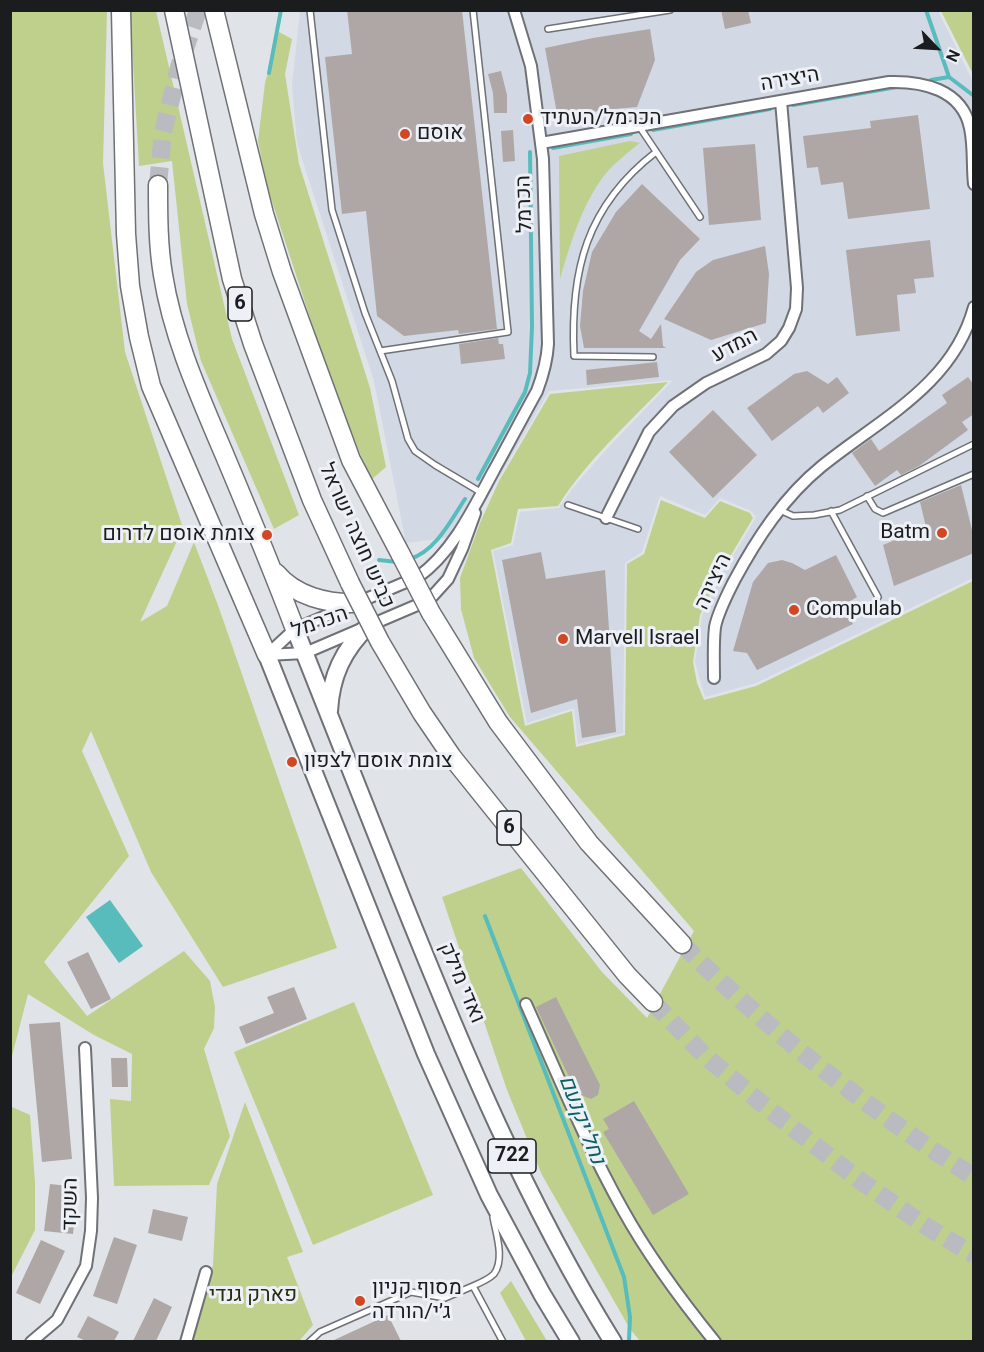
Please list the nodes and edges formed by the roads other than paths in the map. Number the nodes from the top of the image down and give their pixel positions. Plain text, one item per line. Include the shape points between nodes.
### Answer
1 (121, 10) edge
2 (174, 10) edge
3 (214, 10) edge
4 (310, 10) edge
5 (473, 10) edge
6 (514, 10) edge
7 (620, 10) edge
8 (670, 10) edge
9 (621, 18) junction
10 (548, 29) dead end
11 (781, 101) junction
12 (638, 126) junction
13 (541, 143) junction
14 (656, 152) junction
15 (974, 184) edge
16 (158, 185) tunnel mouth
17 (700, 217) dead end
18 (974, 308) edge
19 (380, 351) junction
20 (653, 357) dead end
21 (974, 444) edge
22 (974, 474) edge
23 (482, 493) junction
24 (867, 496) junction
25 (568, 505) dead end
26 (779, 509) junction
27 (831, 511) junction
28 (606, 518) junction
29 (638, 529) dead end
30 (272, 569) junction
31 (878, 597) dead end
32 (356, 603) junction
33 (368, 626) junction
34 (295, 629) junction
35 (305, 653) junction
36 (267, 655) junction
37 (714, 678) dead end
38 (329, 714) junction
39 (682, 944) tunnel mouth
40 (653, 1002) tunnel mouth
41 (526, 1004) dead end
42 (86, 1048) dead end
43 (489, 1195) junction
44 (206, 1272) dead end
45 (473, 1286) junction
46 (31, 1341) edge
47 (186, 1341) edge
48 (309, 1341) edge
49 (502, 1341) edge
50 (571, 1341) edge
51 (613, 1341) edge
52 (715, 1341) edge

1 - 36 highway via 126,234 139,337 151,386
2 - 40 highway, כביש חוצה ישראל / 6, bridge via 232,279 312,500 350,583 380,642 452,757
3 - 39 highway, כביש חוצה ישראל, bridge via 264,214 351,460 430,613 498,722 589,843
4 - 19 lane via 332,210
5 - 19 lane via 508,332
6 - 13 street, הכרמל via 531,66
7 - 9 lane
8 - 9 lane
9 - 10 lane
11 - 12 street, היצירה
11 - 15 street, היצירה via 889,82 911,82 938,89 962,110 970,127
11 - 28 street, המדע via 797,288 796,309 789,328 766,354 706,382 673,406 649,432
12 - 13 street, היצירה
12 - 14 lane
13 - 23 street, הכרמל via 547,364 537,391
14 - 17 lane
14 - 20 lane via 637,167 602,211 586,242 572,319 574,356
16 - 30 highway via 158,229 172,317 199,395
18 - 26 street, היצירה via 959,343 925,388 821,467
19 - 23 lane via 415,451
21 - 24 lane
22 - 24 lane via 883,513 875,509
23 - 32 street, הכרמל via 450,544 427,571
23 - 33 street, הכרמל via 455,567 439,592 420,605
24 - 27 lane
25 - 28 lane
26 - 27 lane via 793,516
26 - 37 street, היצירה via 752,546 726,596 716,625
27 - 31 lane
28 - 29 lane
30 - 32 highway via 299,592 332,603
30 - 34 highway
32 - 34 street, הכרמל
33 - 35 street, הכרמל
33 - 38 main road via 339,664
34 - 35 main road, ואדי מילק / 722
34 - 36 street, הכרמל
35 - 36 street, הכרמל
35 - 38 main road, ואדי מילק / 722
36 - 43 main road, 722 via 426,1054
38 - 51 main road, ואדי מילק / 722 via 488,1106 547,1229
41 - 52 street via 624,1212 687,1307
42 - 46 street, השקד via 92,1198 86,1266 57,1320
43 - 45 lane via 499,1256 494,1273
43 - 50 main road, 722
44 - 47 street
45 - 48 lane via 445,1298 411,1292 320,1332
45 - 49 lane

